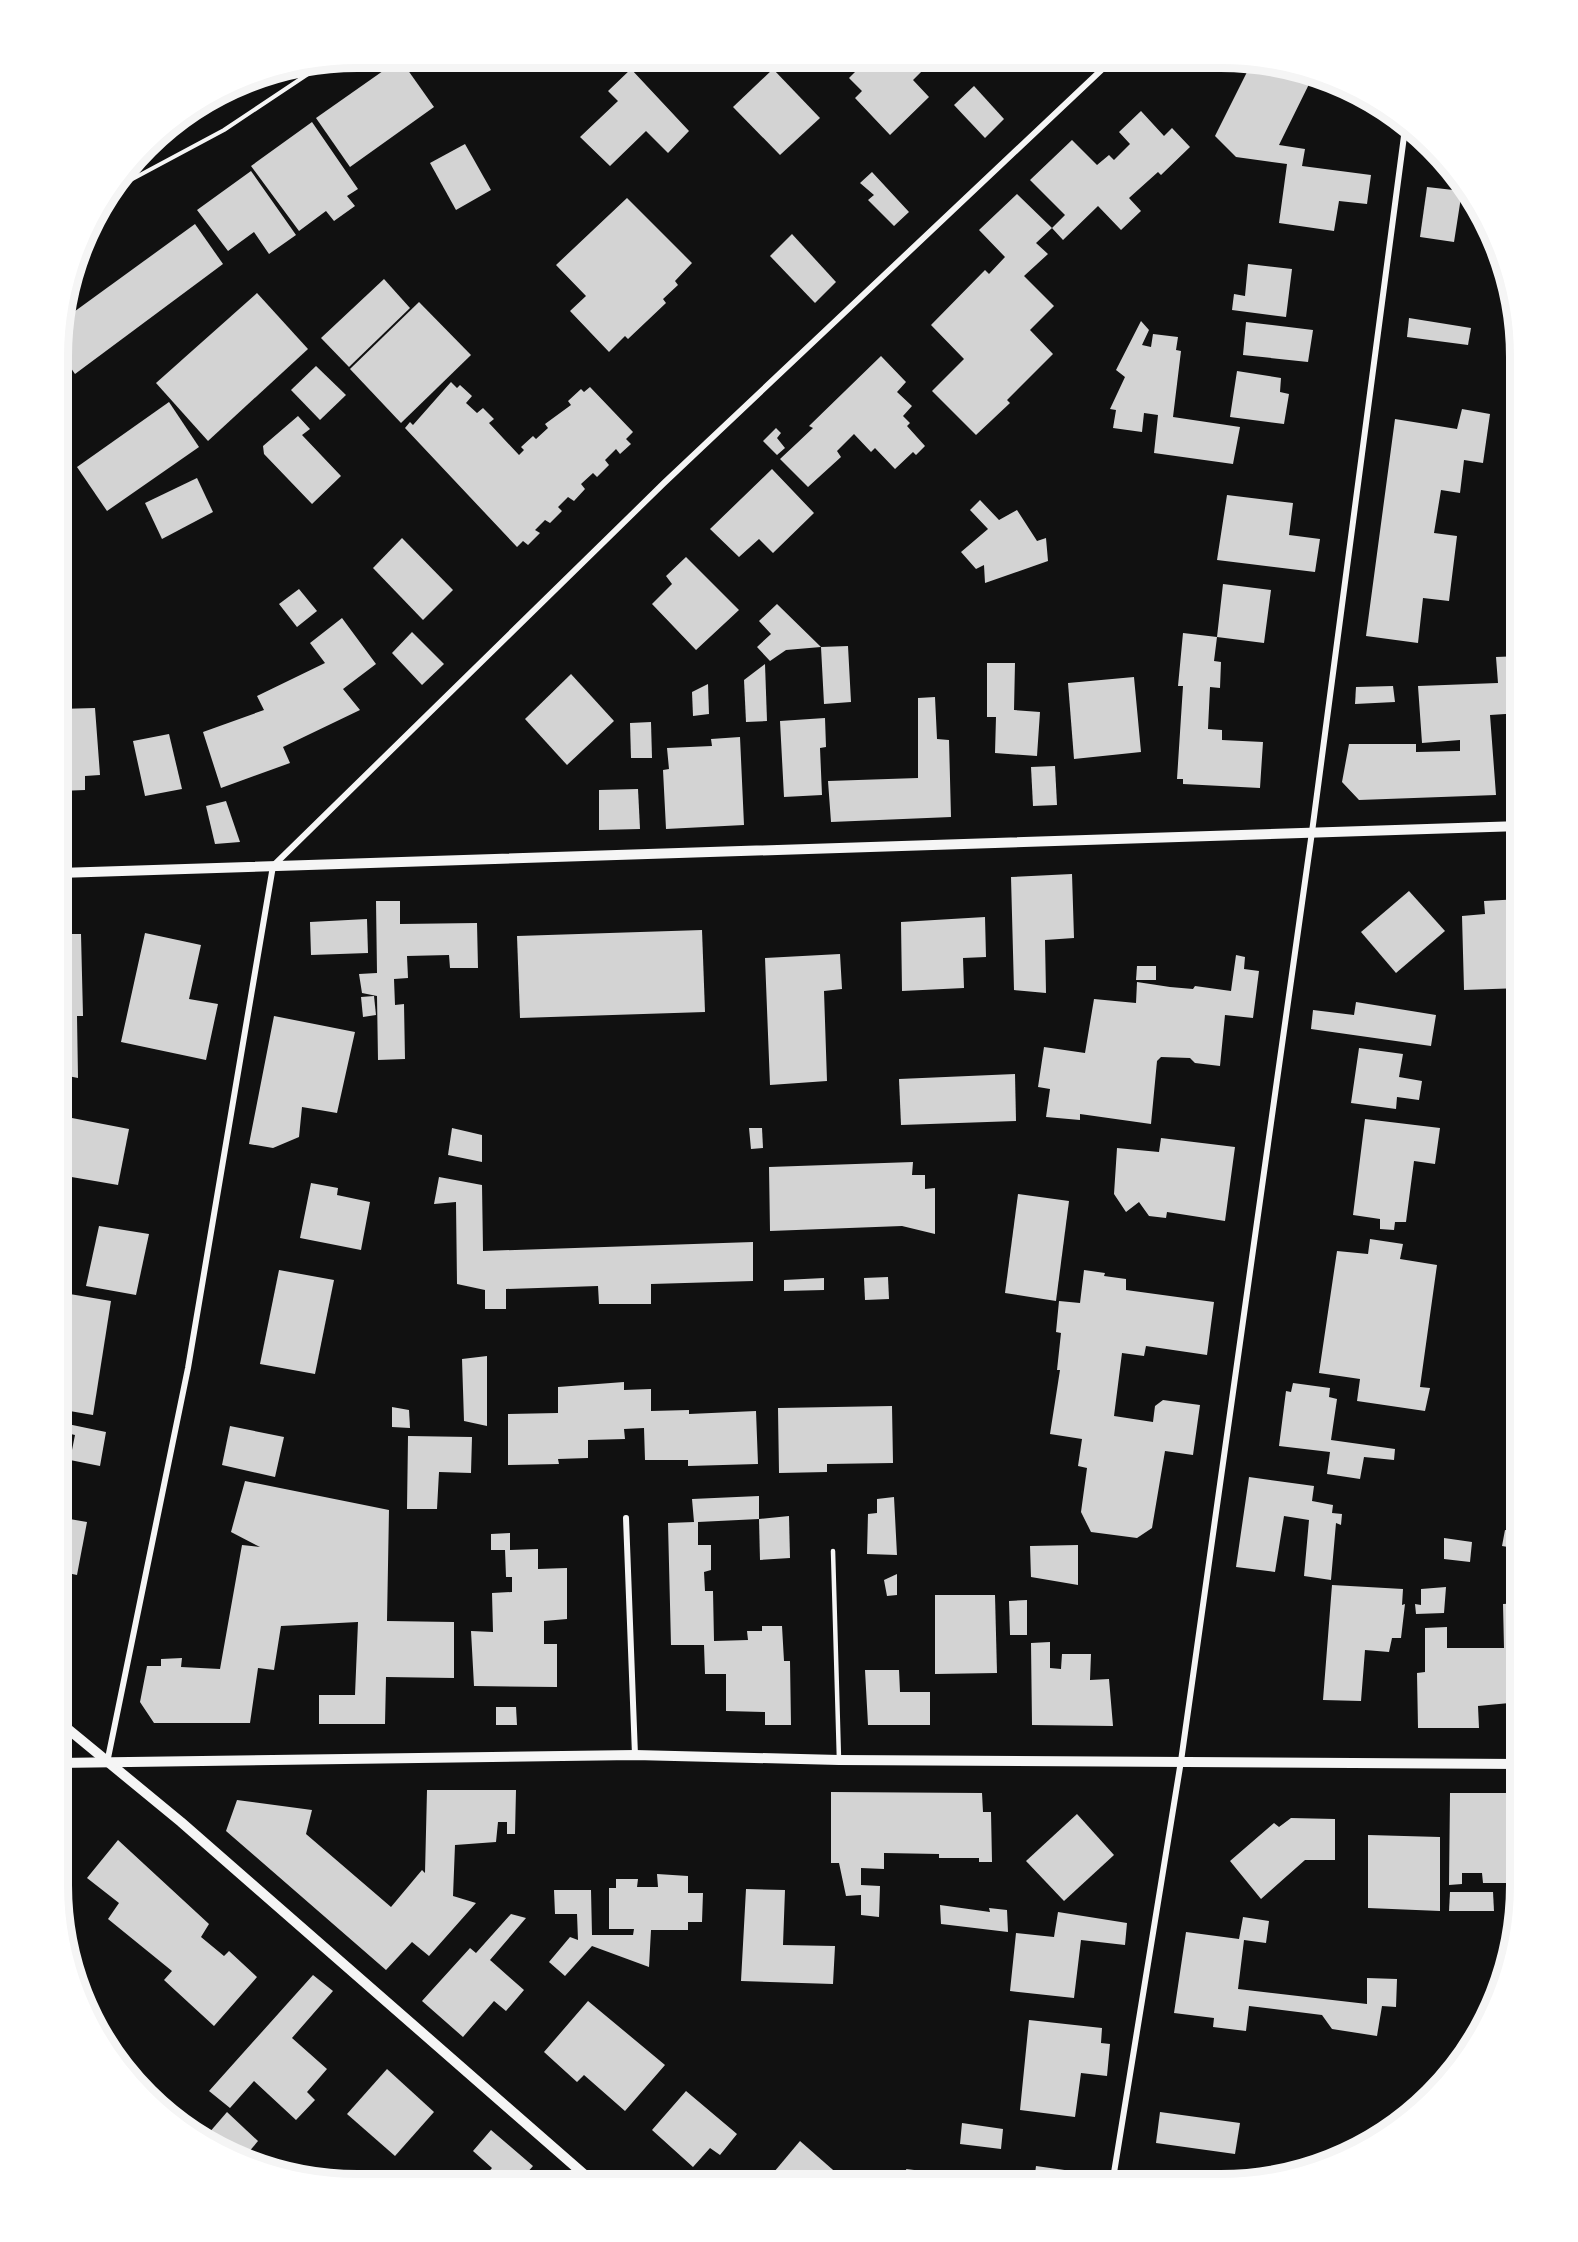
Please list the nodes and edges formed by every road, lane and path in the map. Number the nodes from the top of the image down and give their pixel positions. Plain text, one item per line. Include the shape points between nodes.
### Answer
1 (1103, 68) edge
2 (313, 71) edge
3 (1404, 133) edge
4 (126, 182) edge
5 (1510, 826) edge
6 (1312, 832) junction
7 (273, 866) junction
8 (68, 873) edge
9 (626, 1518) dead end
10 (833, 1551) dead end
11 (68, 1730) edge
12 (635, 1755) junction
13 (839, 1760) junction
14 (1181, 1761) junction
15 (68, 1763) edge
16 (107, 1764) junction
17 (1510, 1764) edge
18 (584, 2174) edge
19 (1114, 2174) edge

1 - 7 street via 664,483
2 - 4 path via 224,130
3 - 6 street
5 - 6 street
6 - 7 street
6 - 14 street
7 - 8 street
7 - 16 street via 188,1368
9 - 12 street
10 - 13 lane
11 - 16 street
12 - 13 street
12 - 16 street
13 - 14 street
14 - 17 street
14 - 19 street
15 - 16 street
16 - 18 street via 181,1822

